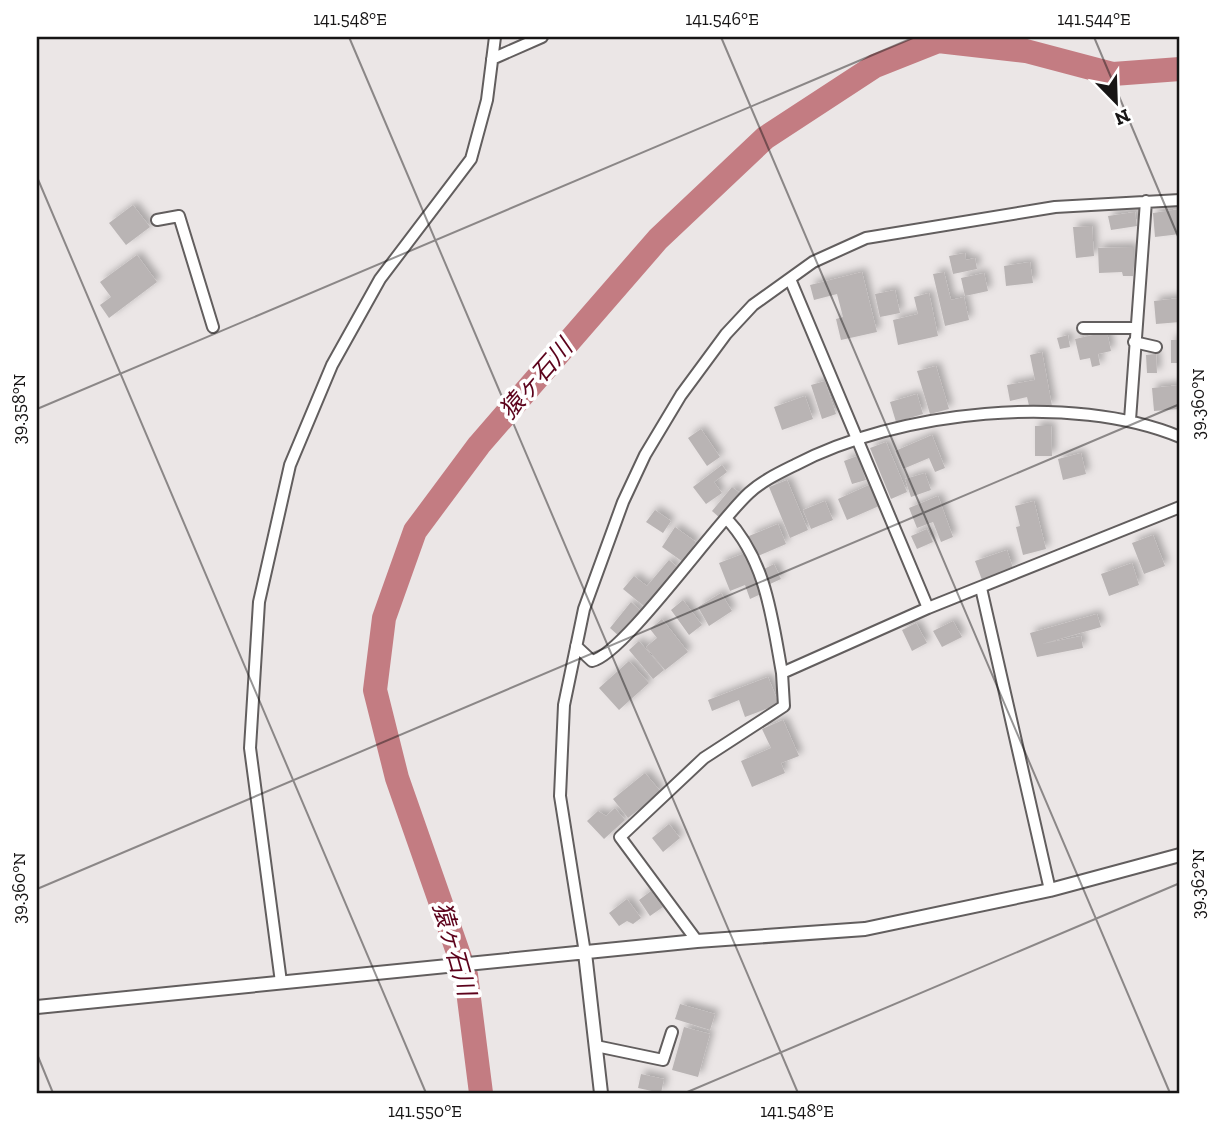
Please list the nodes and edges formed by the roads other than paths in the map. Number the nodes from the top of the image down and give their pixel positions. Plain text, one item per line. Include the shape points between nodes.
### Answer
1 (495, 37) edge
2 (542, 37) edge
3 (492, 59) junction
4 (1180, 200) edge
5 (1146, 201) junction
6 (157, 220) dead end
7 (790, 279) junction
8 (213, 327) dead end
9 (1083, 328) dead end
10 (1135, 328) junction
11 (1134, 342) junction
12 (1156, 347) dead end
13 (1130, 420) junction
14 (1180, 437) edge
15 (857, 439) junction
16 (1180, 507) edge
17 (726, 518) junction
18 (981, 589) junction
19 (929, 608) junction
20 (576, 646) junction
21 (782, 673) junction
22 (1180, 855) edge
23 (1050, 890) junction
24 (697, 941) junction
25 (585, 953) junction
26 (281, 982) junction
27 (37, 1007) edge
28 (672, 1032) dead end
29 (596, 1046) junction
30 (601, 1093) edge

1 - 3 street
2 - 3 street
3 - 26 street via 487,100 471,159 380,279 332,365 290,465 259,602 250,748
4 - 5 street
5 - 7 street via 1055,207 866,238 813,262
5 - 10 street
6 - 8 street via 179,216
7 - 15 street
7 - 20 street via 753,305 726,334 645,455 594,577
9 - 10 street
10 - 11 street
11 - 12 street
11 - 13 street
13 - 14 street
13 - 15 street via 953,415
15 - 17 street via 773,477 751,491
15 - 19 street
16 - 18 street
17 - 20 street via 603,658 592,661
17 - 21 street via 742,534 769,594
18 - 19 street
18 - 23 street
19 - 21 street
20 - 25 street via 564,705 560,796
21 - 24 street via 784,706 704,758 620,836
22 - 23 street
23 - 24 street via 865,929
24 - 25 street
25 - 26 street
25 - 29 street
26 - 27 street
28 - 29 street via 663,1060
29 - 30 street

